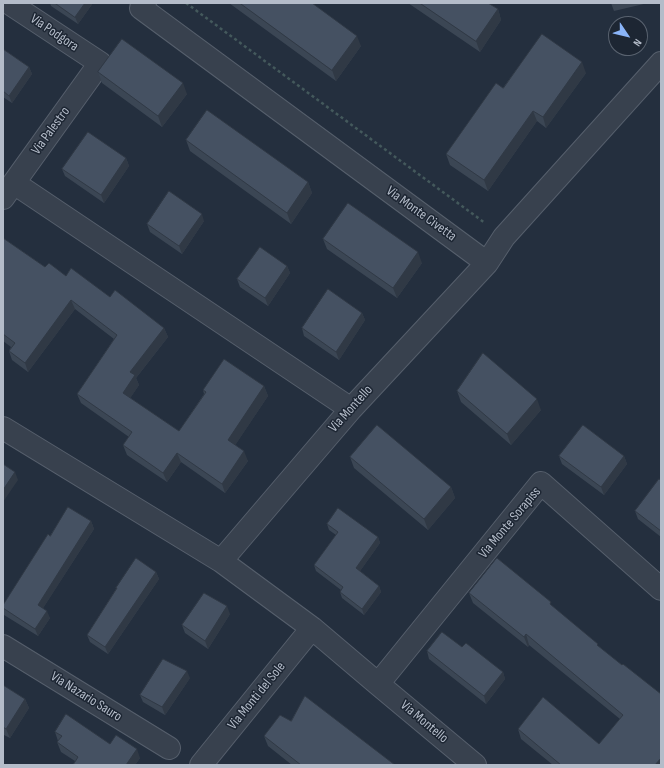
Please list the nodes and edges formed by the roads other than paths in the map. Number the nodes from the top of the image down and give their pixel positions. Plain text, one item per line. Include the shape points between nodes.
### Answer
1 (9, 3) edge
2 (143, 5) edge
3 (100, 63) joint
4 (661, 63) edge
5 (8, 191) edge
6 (487, 263) junction
7 (351, 408) junction
8 (3, 428) edge
9 (221, 561) junction
10 (661, 589) edge
11 (312, 628) junction
12 (3, 646) edge
13 (378, 684) junction
14 (169, 748) dead end
15 (201, 765) edge
16 (475, 765) edge

1 - 3 street, Via Podgora
2 - 6 street, Via Monte Civetta
3 - 5 street, Via Palestro
4 - 6 street via 504,237
5 - 7 street
6 - 7 street, Via Montello
7 - 9 street, Via Montello
8 - 9 street, Via Montello
9 - 11 street, Via Montello
10 - 13 street, Via Monte Sorapiss via 540,483
11 - 13 street, Via Montello
11 - 15 street, Via Monti del Sole
12 - 14 street, Via Nazario Sauro
13 - 16 street, Via Montello

